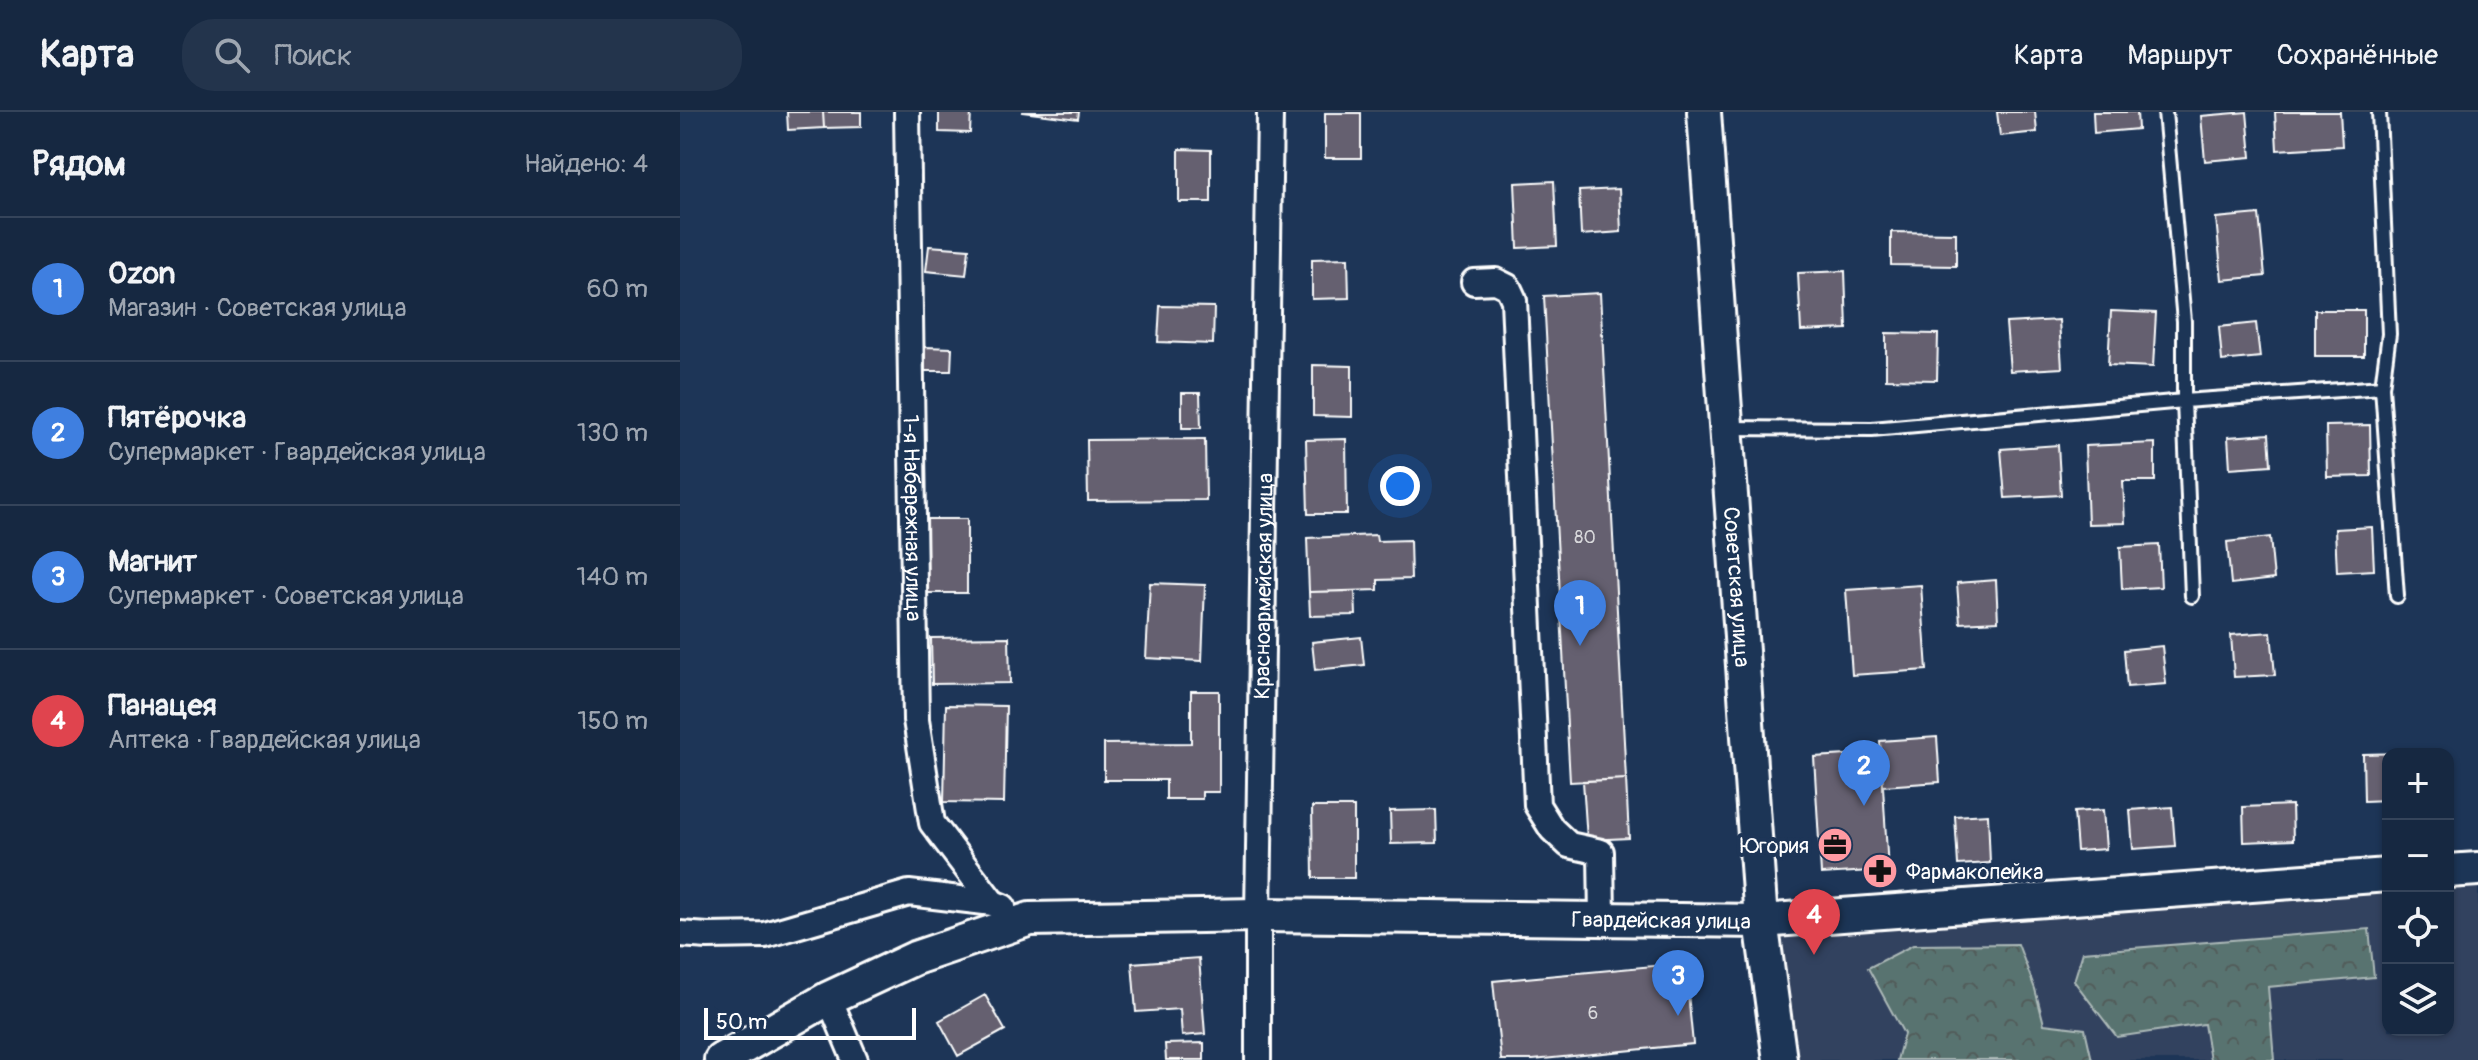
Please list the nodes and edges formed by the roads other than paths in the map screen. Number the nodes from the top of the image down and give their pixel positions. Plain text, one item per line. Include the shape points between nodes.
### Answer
1 (907, 112) edge
2 (1270, 112) edge
3 (1704, 112) edge
4 (2165, 112) edge
5 (2379, 112) edge
6 (1474, 282) dead end
7 (2382, 387) junction
8 (2184, 401) junction
9 (1726, 428) junction
10 (2192, 596) dead end
11 (2397, 596) dead end
12 (2478, 869) edge
13 (2454, 871) edge
14 (2382, 875) edge
15 (993, 903) junction
16 (1258, 915) junction
17 (1030, 919) junction
18 (1602, 919) junction
19 (1761, 921) junction
20 (680, 934) edge
21 (829, 998) junction
22 (721, 1060) edge
23 (855, 1060) edge
24 (1258, 1060) edge
25 (1780, 1060) edge

1 - 15 street, 1-я Набережная улица via 916,720 932,823
2 - 16 street, Красноармейская улица
3 - 9 main road, Советская улица
4 - 8 lane via 2184,321
5 - 7 lane via 2389,334
6 - 18 street via 1496,281 1508,287 1514,300 1537,805 1569,845 1601,852
7 - 8 lane
7 - 11 lane
8 - 9 lane via 1872,429
8 - 10 lane
9 - 19 main road, Советская улица
12 - 13 main road
14 - 19 main road, Гвардейская улица
15 - 17 street
15 - 20 street via 909,893 765,935
16 - 17 main road, Гвардейская улица
16 - 18 main road, Гвардейская улица
16 - 24 street, Красноармейская улица
17 - 21 main road, Гвардейская улица via 915,958
18 - 19 main road, Гвардейская улица
19 - 25 main road, Советская улица
21 - 22 main road, Гвардейская улица
21 - 23 street

